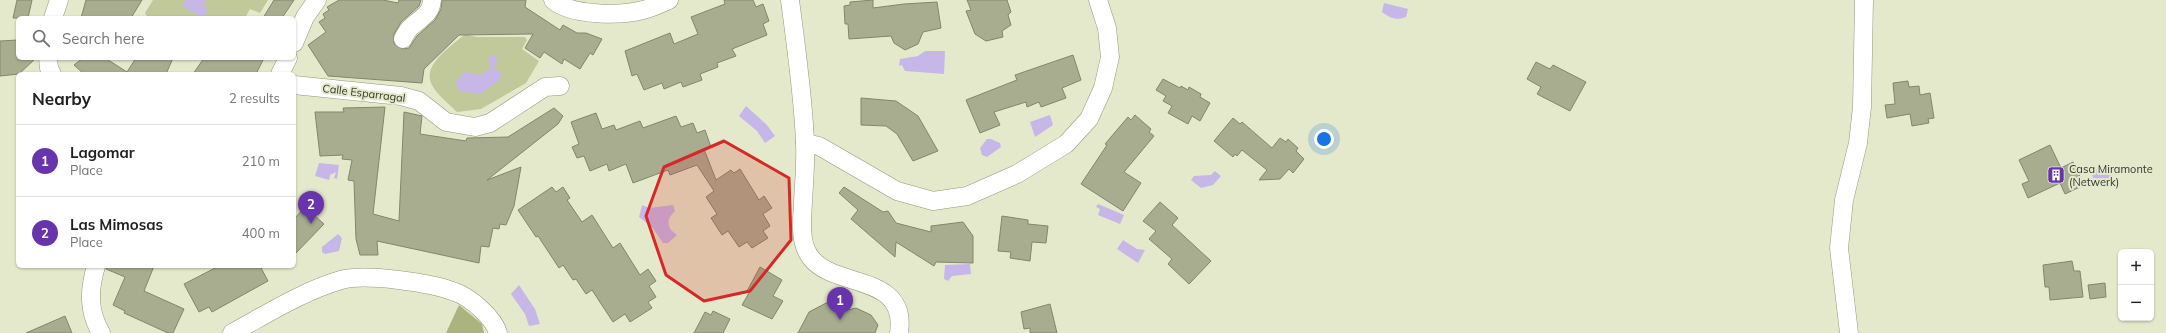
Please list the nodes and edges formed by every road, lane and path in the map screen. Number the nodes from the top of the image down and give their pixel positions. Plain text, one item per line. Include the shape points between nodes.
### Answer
1 (59, 0) edge
2 (317, 0) edge
3 (432, 0) edge
4 (553, 0) edge
5 (669, 0) edge
6 (790, 0) edge
7 (1098, 0) edge
8 (1864, 0) edge
9 (54, 16) edge
10 (296, 38) edge
11 (403, 39) dead end
12 (48, 60) edge
13 (287, 60) edge
14 (51, 72) edge
15 (281, 72) edge
16 (296, 85) edge
17 (560, 86) dead end
18 (805, 143) junction
19 (95, 268) edge
20 (101, 333) edge
21 (232, 333) edge
22 (498, 333) edge
23 (899, 333) edge
24 (1849, 333) edge

1 - 9 street
2 - 10 street via 305,17
3 - 11 street via 431,8 410,28
4 - 5 street via 579,11 606,13 642,11
6 - 18 street
7 - 18 street via 1107,28 1110,57 1103,88 1089,119 1066,144 1017,174 967,196 933,201 897,191 819,146
8 - 24 street via 1862,107 1858,143 1844,200 1838,248
12 - 14 street
13 - 15 street
16 - 17 street, Calle Esparragal via 401,96 419,101 446,122 476,127 490,123 545,87
18 - 23 street via 803,242 811,258 824,268 868,284 886,294 896,307 900,322
19 - 20 street via 91,283 90,306 94,322
21 - 22 street via 323,286 343,279 373,278 425,284 456,292 479,307 497,328

